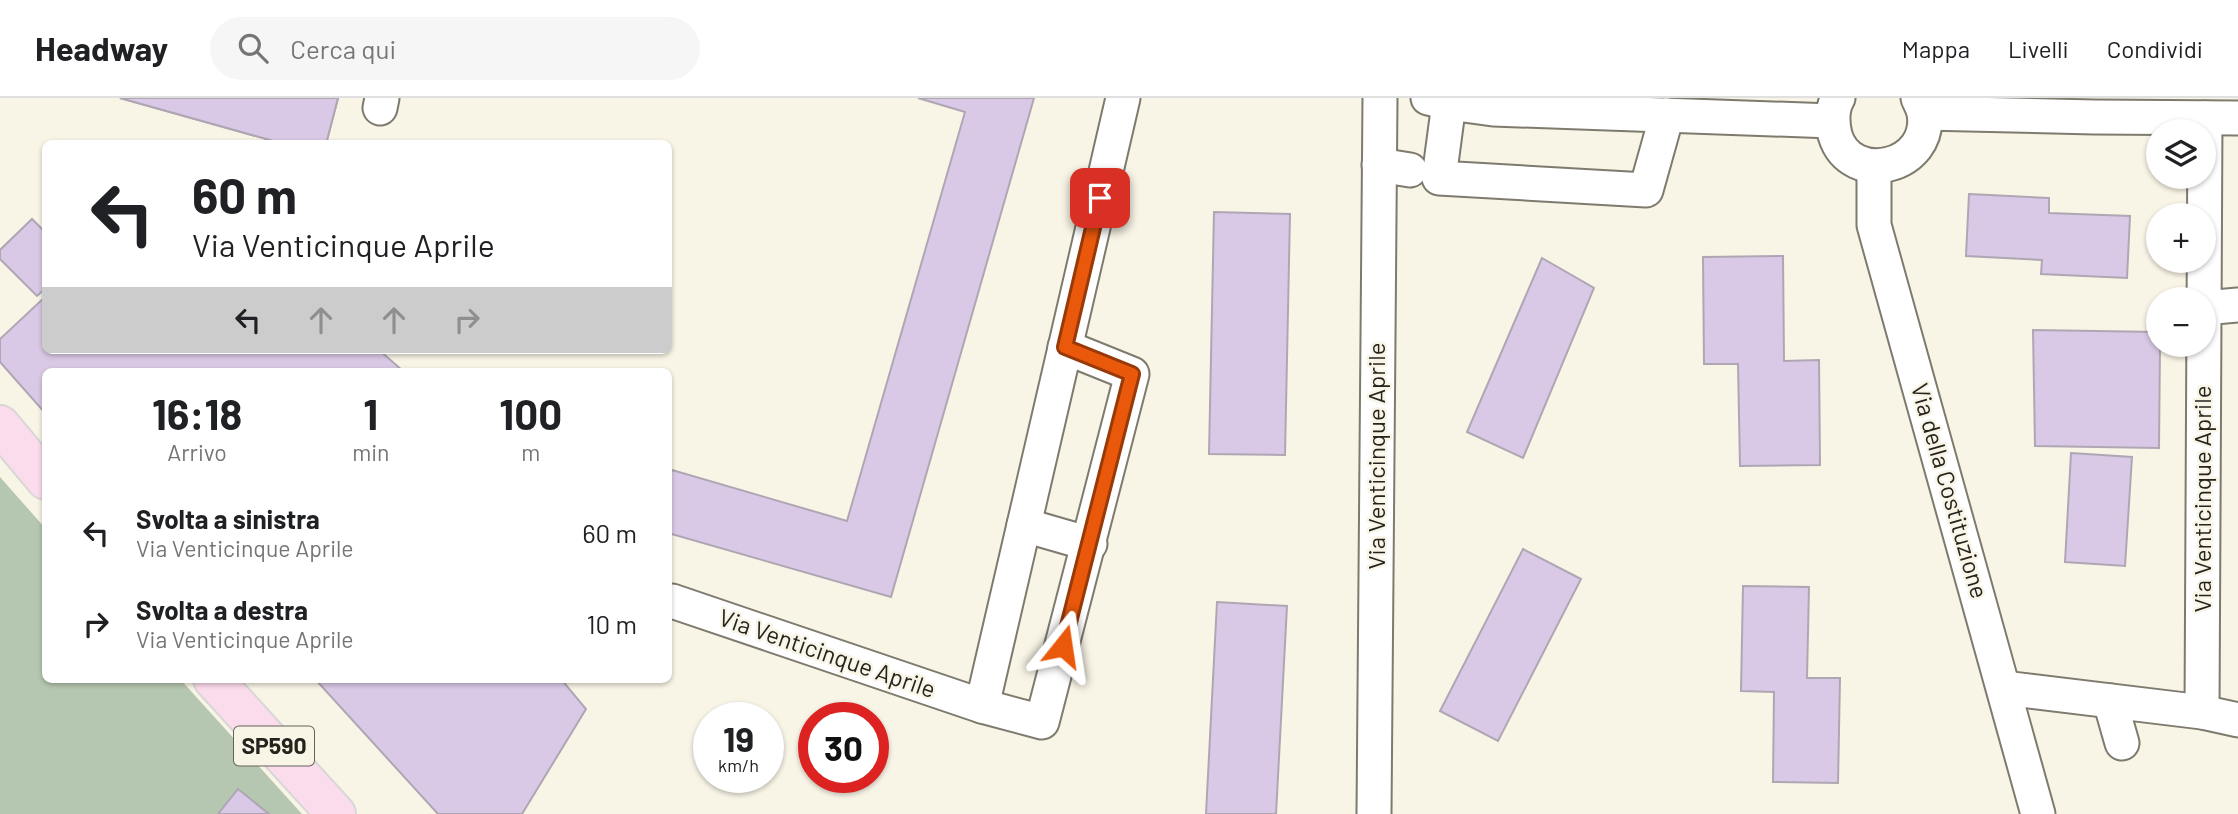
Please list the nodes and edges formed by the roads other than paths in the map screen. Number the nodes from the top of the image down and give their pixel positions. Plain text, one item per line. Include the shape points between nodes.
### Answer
1 (1123, 98) edge
2 (1380, 98) edge
3 (1439, 101) edge
4 (1921, 105) edge
5 (1989, 106) edge
6 (1835, 109) edge
7 (1667, 115) junction
8 (2205, 118) junction
9 (2238, 118) edge
10 (1874, 167) junction
11 (2204, 287) edge
12 (2238, 305) edge
13 (2216, 307) edge
14 (1065, 347) junction
15 (2204, 357) edge
16 (0, 425) edge
17 (42, 475) edge
18 (1024, 525) junction
19 (1090, 544) junction
20 (672, 601) dead end
21 (217, 683) edge
22 (2004, 688) junction
23 (2110, 701) junction
24 (982, 706) junction
25 (2202, 712) junction
26 (2238, 720) edge
27 (2122, 743) dead end
28 (336, 814) edge
29 (1374, 814) edge
30 (2038, 814) edge

1 - 14 street
2 - 29 street, Via Venticinque Aprile via 1394,167
3 - 7 street via 1493,109
3 - 7 street via 1439,178 1646,190
4 - 5 street
4 - 10 street via 1923,134 1912,152 1893,164
5 - 8 street
6 - 7 street
6 - 10 street via 1839,146 1857,162
8 - 9 street
8 - 11 street, Via Venticinque Aprile
10 - 22 street, Via della Costituzione via 1874,225
12 - 13 street
14 - 18 street
14 - 19 street, Via Venticinque Aprile via 1132,374
15 - 25 street, Via Venticinque Aprile
16 - 17 main road
18 - 19 street
18 - 24 street
19 - 24 street, Via Venticinque Aprile via 1042,722
20 - 24 street, Via Venticinque Aprile
21 - 28 main road, SP590
22 - 23 street
22 - 30 street, Via della Costituzione
23 - 25 street
23 - 27 street
25 - 26 street

